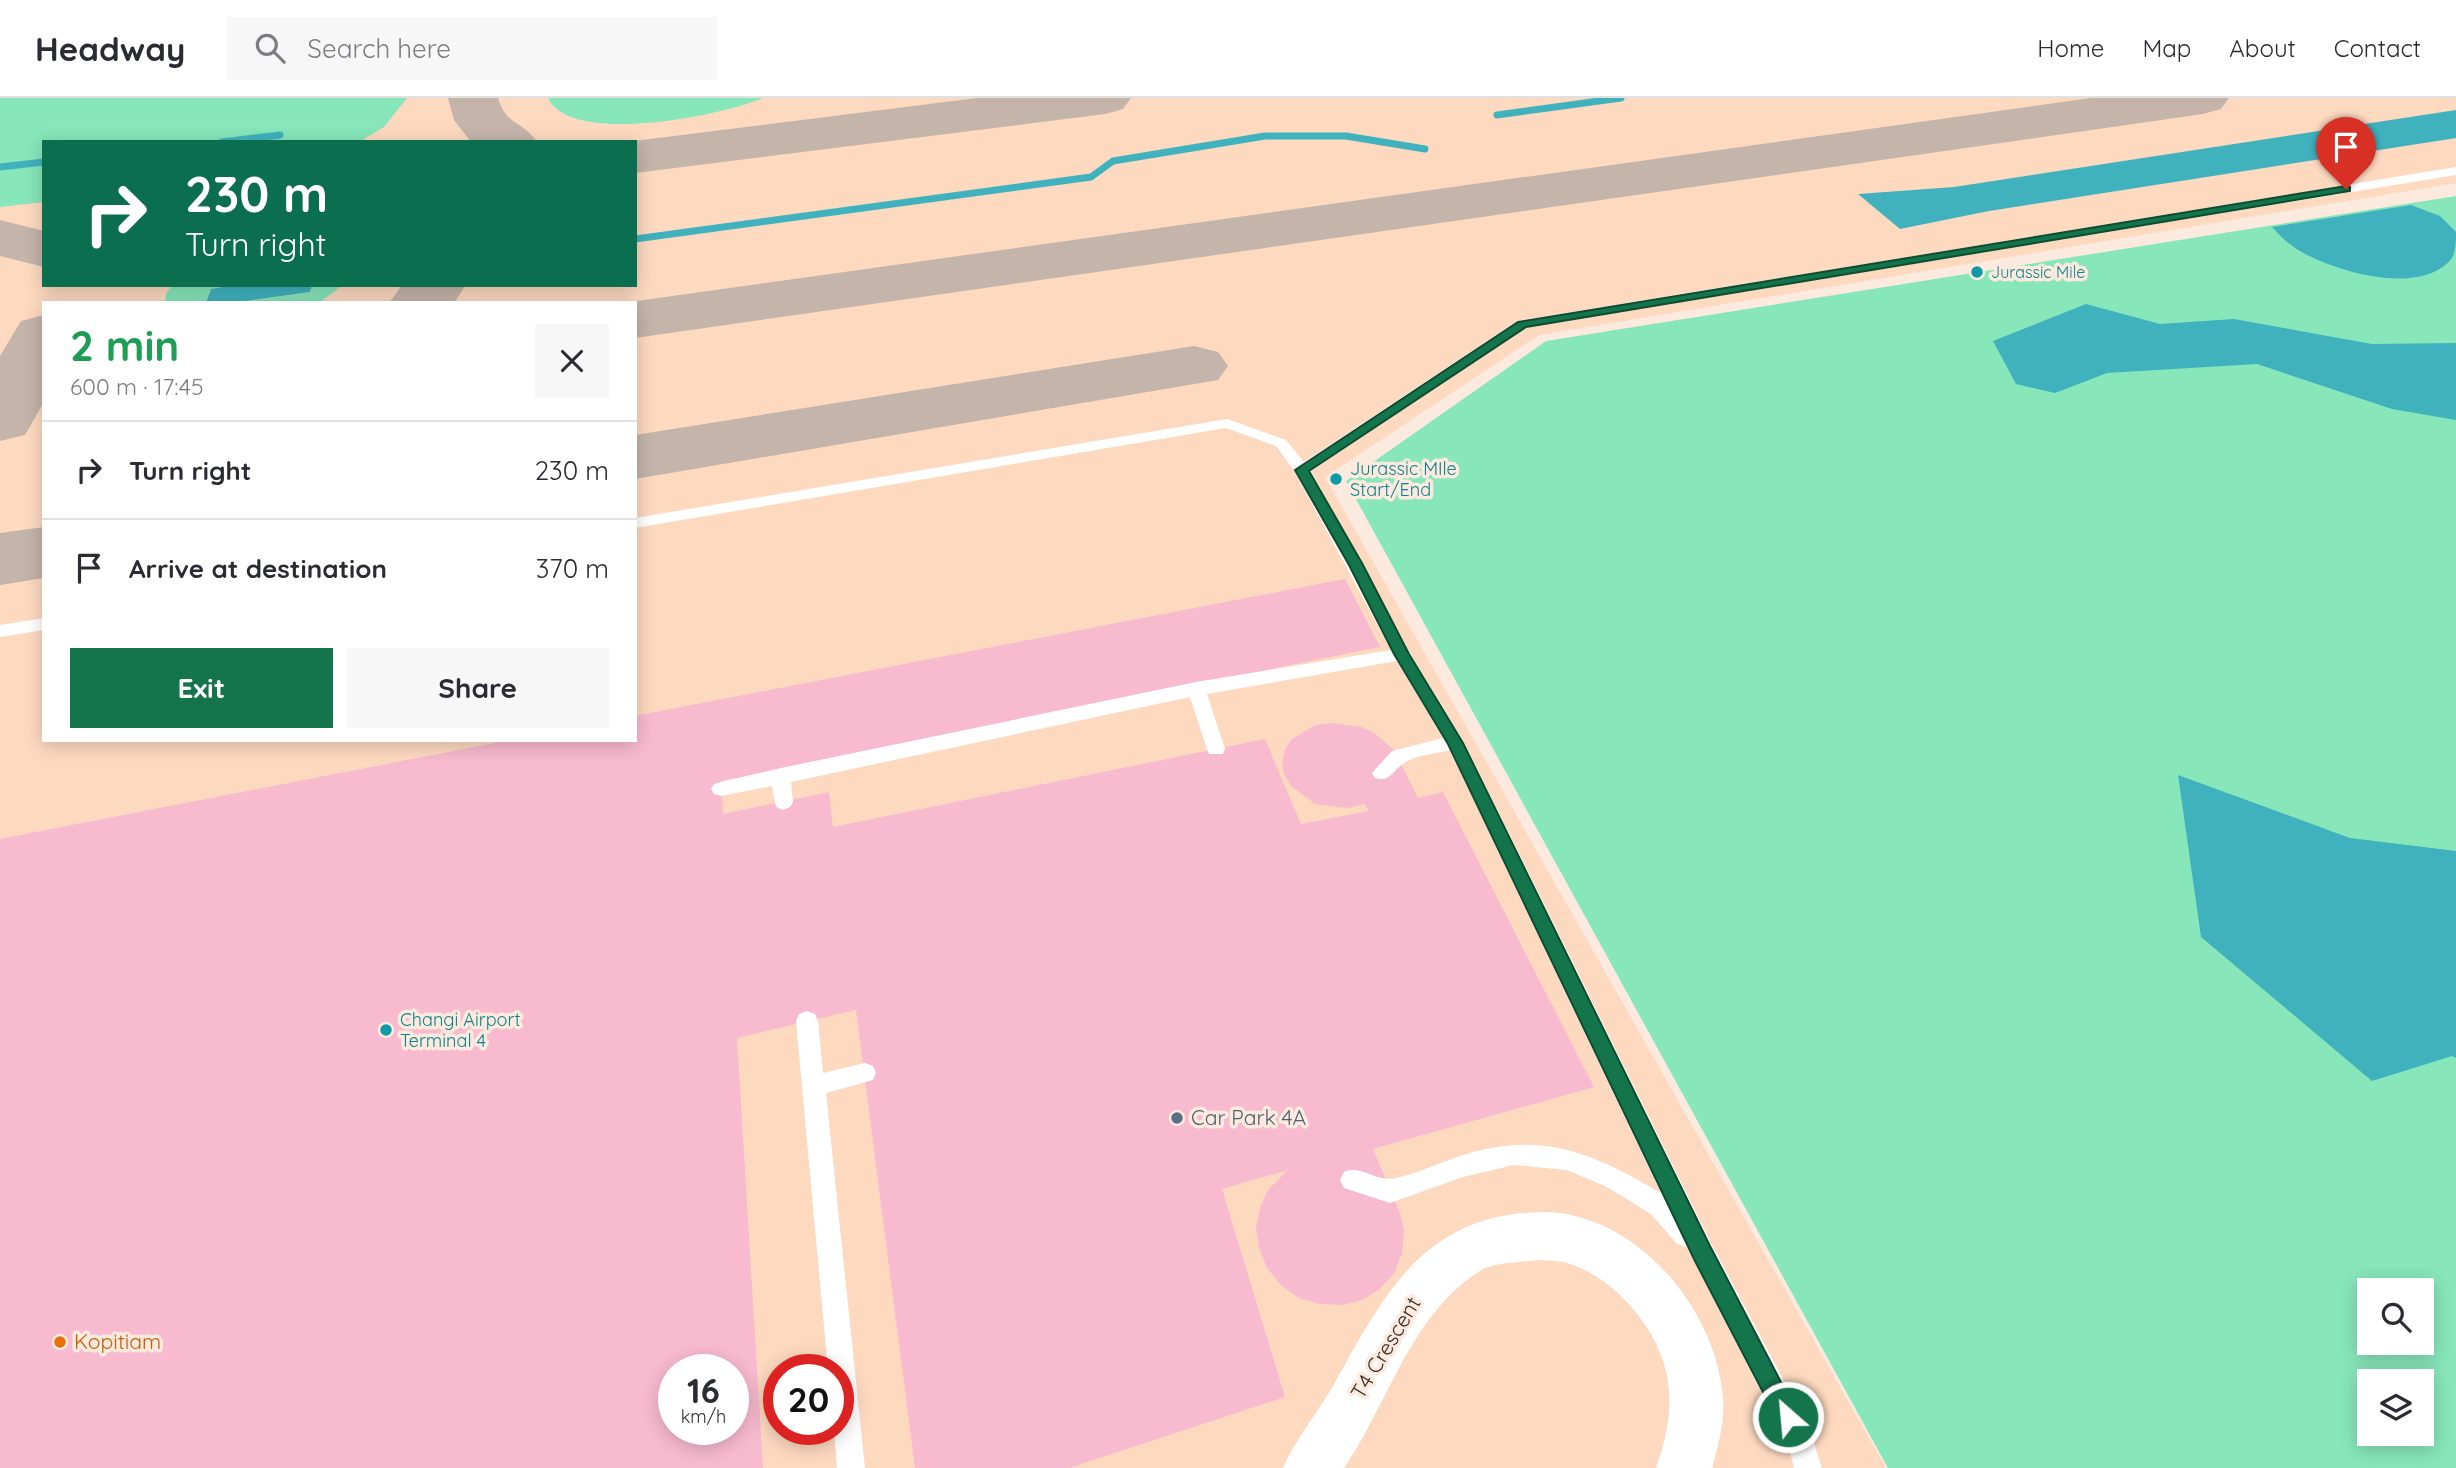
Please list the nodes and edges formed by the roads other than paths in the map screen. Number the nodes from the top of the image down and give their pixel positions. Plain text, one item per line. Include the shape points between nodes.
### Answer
1 (2456, 172) edge
2 (1157, 187) dead end
3 (1156, 200) dead end
4 (1301, 470) junction
5 (637, 523) edge
6 (42, 624) edge
7 (0, 631) edge
8 (1402, 654) junction
9 (1196, 690) junction
10 (1455, 743) junction
11 (1216, 749) dead end
12 (1382, 774) dead end
13 (781, 775) junction
14 (721, 789) dead end
15 (783, 802) dead end
16 (807, 1021) dead end
17 (864, 1073) dead end
18 (813, 1086) junction
19 (1352, 1180) dead end
20 (1703, 1254) junction
21 (851, 1468) edge
22 (1311, 1468) edge
23 (1684, 1468) edge
24 (1808, 1468) edge

1 - 4 lane via 1522,324
2 - 3 lane
4 - 5 lane via 1281,443 1227,422
4 - 8 lane
6 - 7 lane
8 - 9 lane
8 - 10 lane
9 - 11 lane
9 - 13 lane
10 - 12 lane via 1399,756
10 - 20 lane
13 - 14 lane
13 - 15 lane
16 - 18 lane
17 - 18 lane
18 - 21 lane
19 - 20 lane via 1390,1191 1514,1154 1568,1159 1615,1179 1660,1206
20 - 24 lane via 1800,1440
22 - 23 main road, T4 Crescent via 1340,1426 1383,1345 1430,1279 1471,1249 1516,1237 1552,1235 1610,1256 1640,1279 1664,1307 1686,1346 1695,1388 1695,1429

